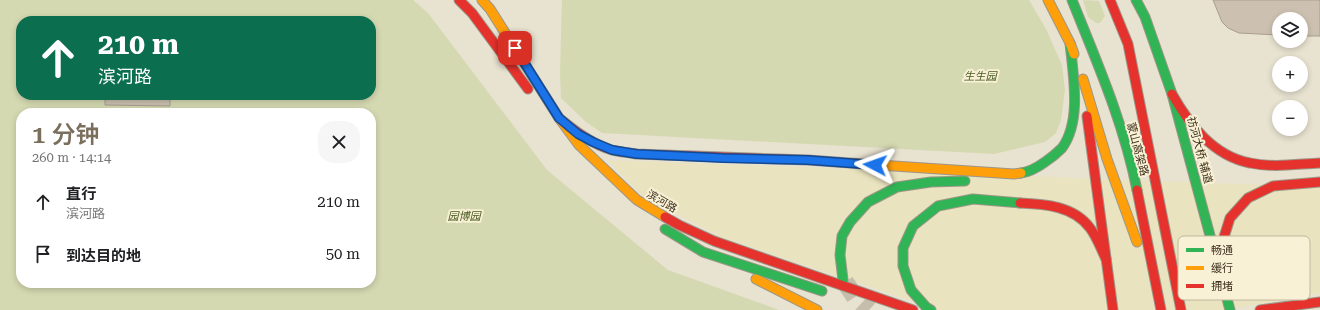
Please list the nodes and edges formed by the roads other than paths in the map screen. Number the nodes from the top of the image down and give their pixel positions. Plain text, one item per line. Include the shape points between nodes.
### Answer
1 (459, 0) edge
2 (482, 0) edge
3 (1048, 0) edge
4 (1072, 0) edge
5 (1110, 0) edge
6 (1136, 0) edge
7 (1070, 43) junction
8 (1083, 79) junction
9 (1172, 94) junction
10 (534, 99) dead end
11 (556, 120) junction
12 (583, 162) dead end
13 (1320, 163) edge
14 (1014, 174) junction
15 (1320, 182) edge
16 (656, 224) dead end
17 (1211, 236) edge
18 (1224, 236) edge
19 (703, 252) junction
20 (1106, 258) junction
21 (843, 280) tunnel mouth
22 (830, 294) dead end
23 (1178, 294) edge
24 (1228, 300) edge
25 (1320, 302) edge
26 (817, 310) edge
27 (913, 310) edge
28 (931, 310) edge
29 (1113, 310) edge
30 (1161, 310) edge
31 (1230, 310) edge
32 (1260, 310) edge

1 - 10 main road via 472,13
2 - 11 main road, 滨河路 via 490,9
3 - 7 main road
4 - 30 main road, 蒙山高架路 via 1125,141
5 - 23 main road, 蒙山高架路 via 1128,44
6 - 9 main road, 祊河大桥 辅道 via 1145,17
7 - 8 main road
7 - 14 main road via 1075,88 1070,129 1063,146 1031,171
8 - 20 main road
8 - 30 main road via 1107,159
9 - 13 main road via 1184,117 1203,138 1224,153 1248,163 1264,165
9 - 17 main road, 祊河大桥 辅道
11 - 12 main road, 滨河路 via 572,150
11 - 14 main road via 612,150 637,154 808,160
11 - 27 main road, 滨河路 via 637,200 680,225 714,241
14 - 21 main road via 897,187 868,202 850,222 842,236 840,255
15 - 18 main road via 1273,186 1248,198 1230,218
16 - 19 main road, 滨河路
19 - 22 main road, 滨河路
19 - 26 main road
20 - 28 main road via 1091,229 1068,210 1039,204 973,199 938,206 913,226 903,248 903,266 911,290
20 - 29 main road
24 - 31 main road, 祊河大桥 辅道
25 - 32 main road

